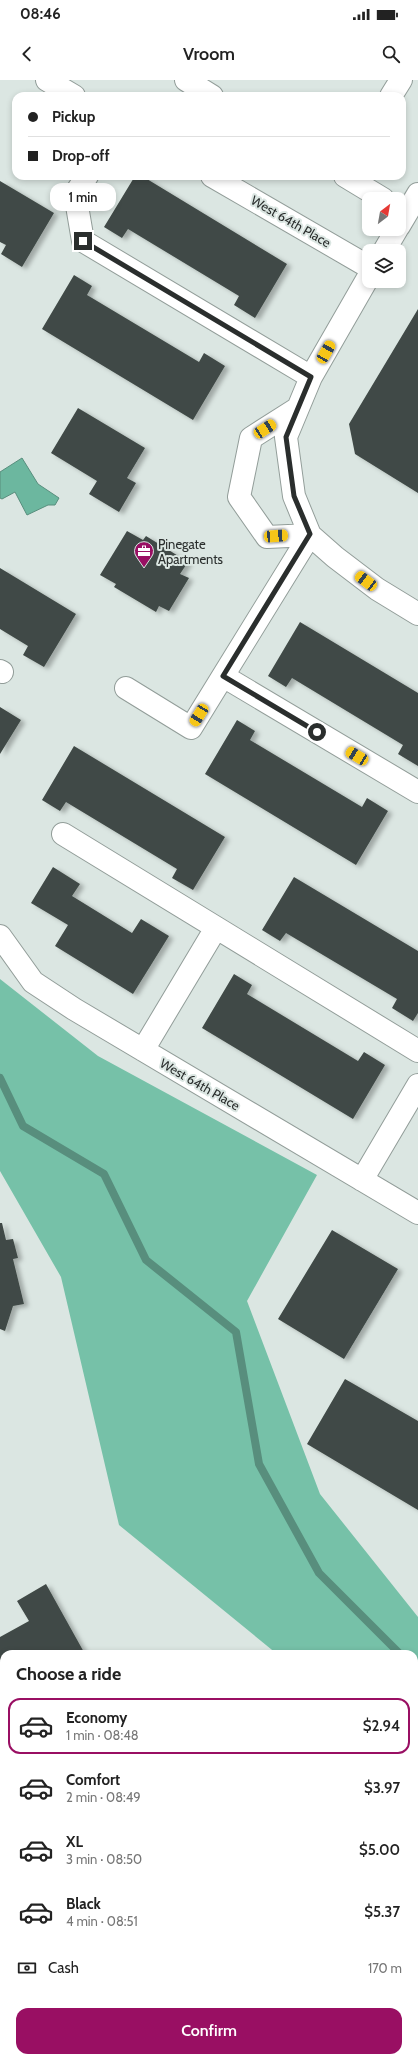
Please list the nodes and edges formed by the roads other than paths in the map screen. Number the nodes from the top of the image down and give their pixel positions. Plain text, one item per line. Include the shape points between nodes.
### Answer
1 (47, 80) edge
2 (186, 80) edge
3 (401, 80) edge
4 (67, 92) edge
5 (206, 92) edge
6 (394, 92) edge
7 (84, 180) edge
8 (219, 180) edge
9 (352, 180) edge
10 (371, 192) edge
11 (418, 194) edge
12 (406, 211) edge
13 (362, 263) edge
14 (362, 288) edge
15 (311, 377) junction
16 (298, 408) junction
17 (310, 534) junction
18 (418, 614) edge
19 (223, 676) junction
20 (126, 688) dead end
21 (418, 792) edge
22 (64, 834) dead end
23 (216, 928) junction
24 (0, 936) edge
25 (143, 1050) junction
26 (418, 1051) edge
27 (418, 1085) edge
28 (362, 1180) junction
29 (418, 1213) edge

1 - 4 street
2 - 5 street
3 - 6 street
7 - 15 street via 75,194 83,241
8 - 13 street, West 64th Place
9 - 10 street
11 - 12 street
14 - 15 street
15 - 16 street
16 - 17 street via 286,437 294,496
16 - 17 street via 250,438 239,497 267,537
17 - 18 street via 377,589
17 - 19 street
19 - 20 street via 191,728
19 - 21 street
22 - 23 street
23 - 25 street
23 - 26 street
24 - 25 street, West 64th Place via 32,982
25 - 28 street, West 64th Place
27 - 28 street
28 - 29 street, West 64th Place

